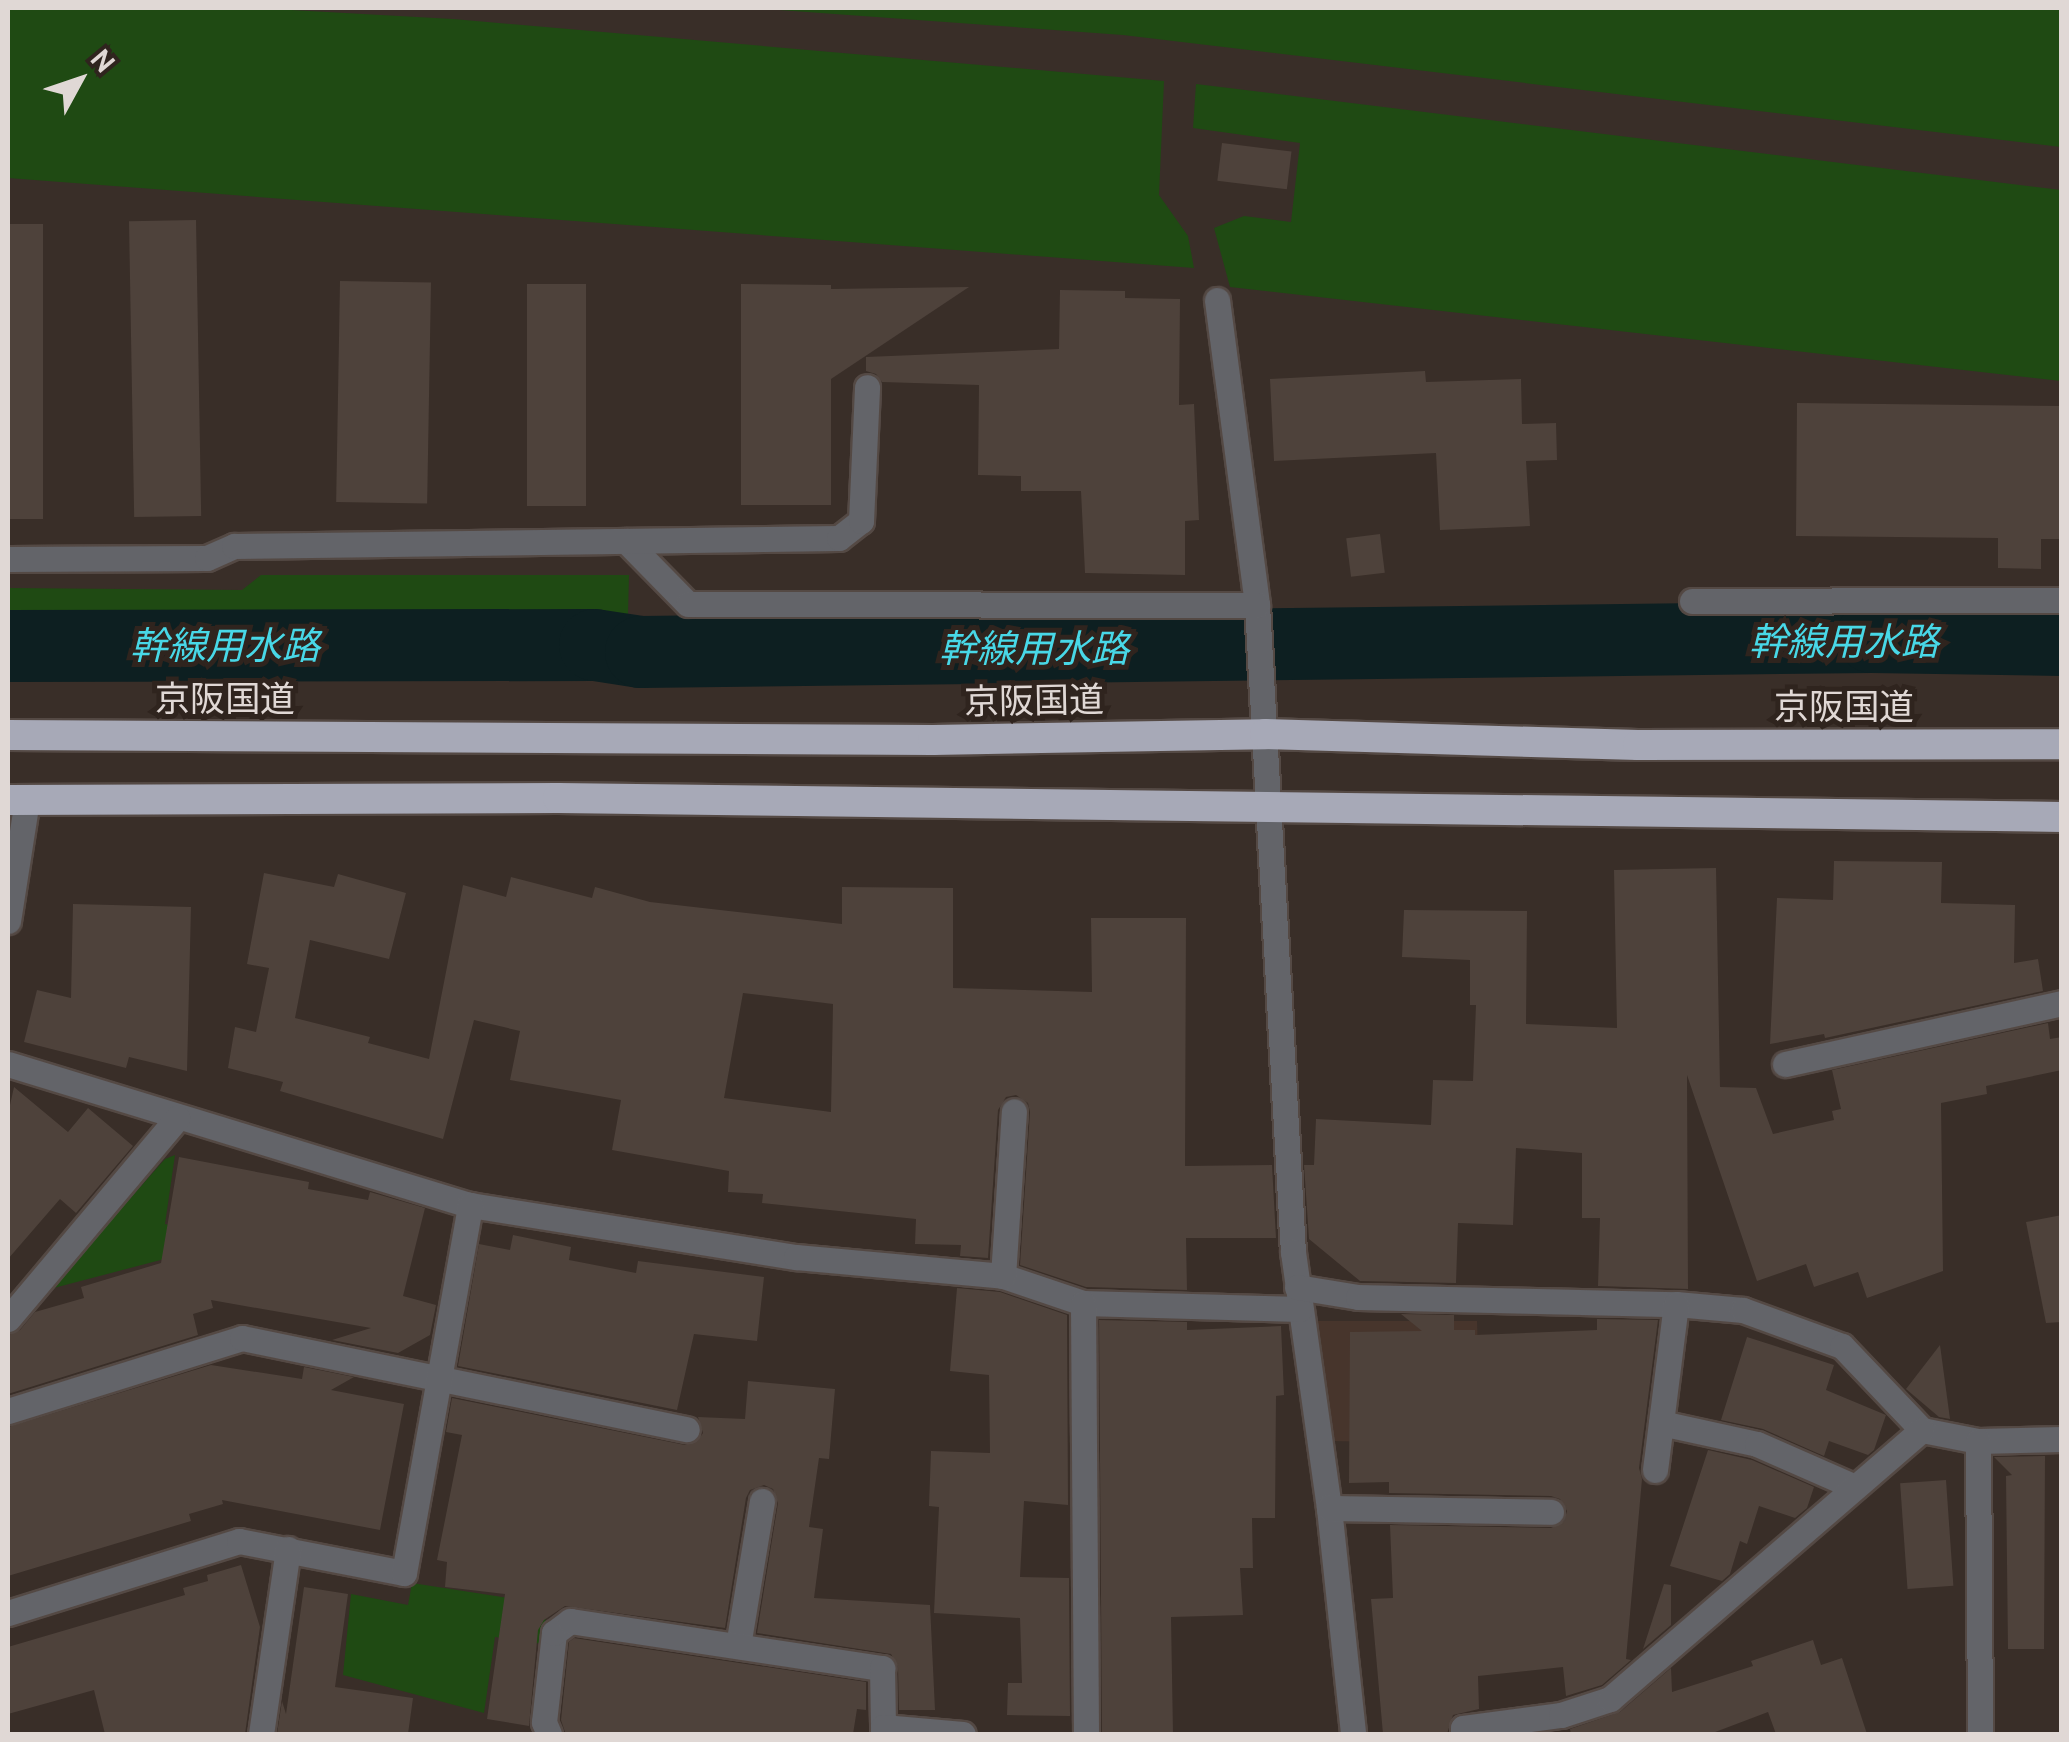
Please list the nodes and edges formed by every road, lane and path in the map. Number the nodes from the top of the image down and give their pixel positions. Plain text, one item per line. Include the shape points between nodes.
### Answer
1 (1217, 300) dead end
2 (866, 387) dead end
3 (626, 542) junction
4 (8, 559) edge
5 (2062, 600) edge
6 (1692, 601) dead end
7 (1258, 612) junction
8 (1265, 734) junction
9 (8, 735) edge
10 (2062, 744) edge
11 (18, 799) edge
12 (1269, 808) junction
13 (2062, 816) edge
14 (8, 922) edge
15 (2062, 1003) edge
16 (8, 1064) edge
17 (1785, 1064) dead end
18 (1014, 1112) dead end
19 (177, 1118) junction
20 (470, 1205) junction
21 (1003, 1276) junction
22 (1298, 1298) junction
23 (1084, 1302) junction
24 (1676, 1304) junction
25 (8, 1319) edge
26 (439, 1381) junction
27 (8, 1411) edge
28 (1661, 1423) junction
29 (688, 1429) dead end
30 (1922, 1430) junction
31 (2062, 1439) edge
32 (1978, 1440) junction
33 (1655, 1470) dead end
34 (1855, 1487) junction
35 (762, 1501) dead end
36 (1328, 1508) junction
37 (1551, 1512) dead end
38 (288, 1549) junction
39 (8, 1612) edge
40 (738, 1646) junction
41 (883, 1731) edge
42 (261, 1734) edge
43 (549, 1734) edge
44 (962, 1734) edge
45 (1086, 1734) edge
46 (1353, 1734) edge
47 (1463, 1734) edge
48 (1980, 1734) edge

1 - 7 street
2 - 3 street via 861,522 840,538
3 - 4 street via 234,546 207,558
3 - 7 street via 688,604
5 - 6 street
7 - 8 street
8 - 9 highway, 京阪国道 via 934,740
8 - 10 highway, 京阪国道 via 1638,746
8 - 12 street
11 - 12 highway
11 - 14 street
12 - 13 highway
12 - 22 street
15 - 17 street
16 - 19 street
18 - 21 street
19 - 20 street
19 - 25 street
20 - 21 street via 796,1256
20 - 26 street
21 - 23 street
22 - 23 street
22 - 24 street
22 - 36 street
23 - 45 street
24 - 28 street
24 - 30 street via 1744,1310 1842,1346
26 - 27 street via 242,1338
26 - 29 street
26 - 38 street via 404,1573
28 - 33 street
28 - 34 street via 1756,1444
30 - 32 street
30 - 34 street
31 - 32 street
32 - 48 street
34 - 47 street via 1610,1699 1561,1715 1463,1728
35 - 40 street
36 - 37 street
36 - 46 street
38 - 39 street via 239,1541
38 - 42 street
40 - 41 street via 882,1668
40 - 43 street via 570,1622 554,1633 544,1722
41 - 44 street

